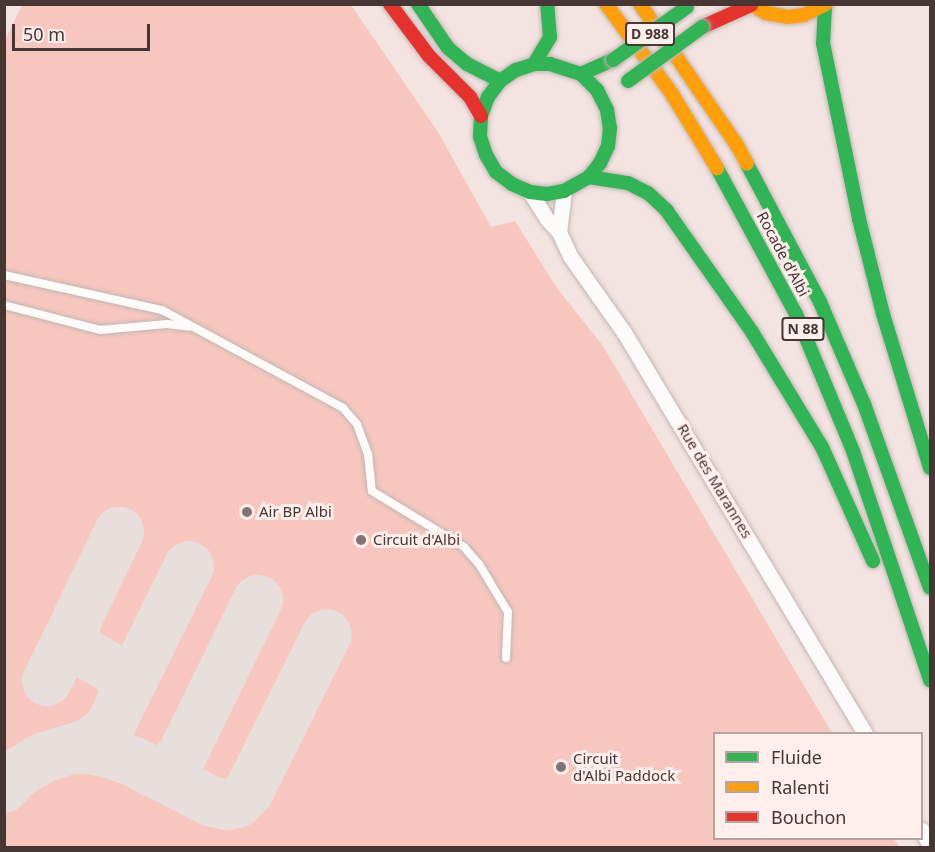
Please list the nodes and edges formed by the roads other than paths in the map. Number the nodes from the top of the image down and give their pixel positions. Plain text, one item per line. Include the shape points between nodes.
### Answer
1 (390, 4) edge
2 (418, 4) edge
3 (547, 4) edge
4 (606, 4) edge
5 (640, 4) edge
6 (751, 5) edge
7 (825, 5) edge
8 (689, 6) edge
9 (534, 64) junction
10 (581, 74) junction
11 (500, 81) junction
12 (618, 95) junction
13 (481, 116) junction
14 (589, 177) junction
15 (564, 191) junction
16 (530, 192) junction
17 (559, 232) junction
18 (4, 275) edge
19 (4, 305) edge
20 (197, 329) junction
21 (930, 468) edge
22 (930, 588) edge
23 (919, 647) junction
24 (506, 658) dead end
25 (930, 680) edge
26 (864, 732) edge

1 - 13 main road via 429,56 470,97
2 - 11 main road via 448,48 467,64
3 - 9 main road via 550,37
4 - 23 main road, Rocade d'Albi / N 88 via 672,94 715,164 796,314 853,451
5 - 22 main road, Rocade d'Albi / N 88 via 737,145 820,302 864,404
6 - 7 main road via 788,17 804,15
6 - 12 main road, D 988, bridge via 702,27
7 - 21 main road via 824,43 859,219
8 - 10 main road, D 988, bridge via 613,60
9 - 10 main road via 550,64
9 - 11 main road
10 - 12 main road via 597,90
11 - 13 main road
12 - 14 main road via 608,146
13 - 16 main road via 480,136 496,172
14 - 15 main road
14 - 23 main road via 628,183 648,193 687,238 752,332 822,447 884,585
15 - 16 main road
15 - 17 street
16 - 17 street, Rue des Marannes
17 - 26 street, Rue des Marannes via 570,256 626,334 715,479
18 - 20 lane via 162,310
19 - 20 lane via 100,330 166,324
20 - 24 lane via 334,402 351,415 368,454 372,491 464,547 479,564 508,612
23 - 25 main road, Rocade d'Albi / N 88

